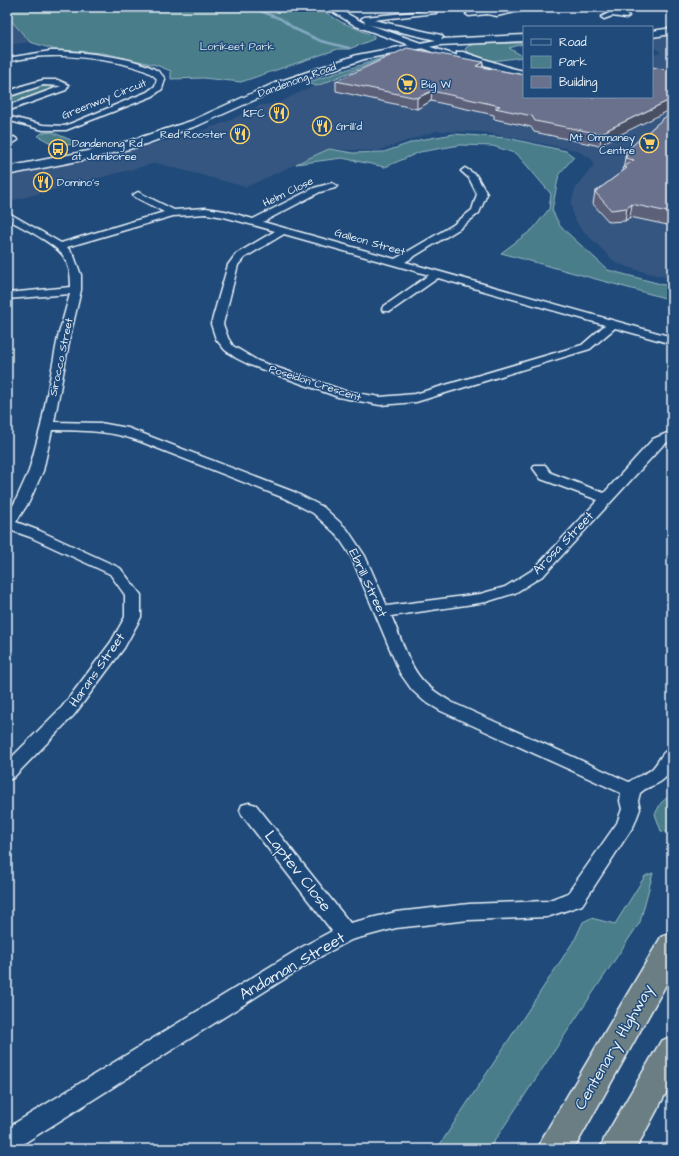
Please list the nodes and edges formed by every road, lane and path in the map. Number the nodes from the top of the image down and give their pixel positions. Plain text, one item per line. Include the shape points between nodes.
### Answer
1 (329, 7) edge
2 (342, 7) edge
3 (603, 7) edge
4 (533, 10) edge
5 (434, 12) dead end
6 (469, 14) dead end
7 (611, 14) junction
8 (626, 16) dead end
9 (604, 18) dead end
10 (366, 20) junction
11 (672, 26) edge
12 (653, 28) edge
13 (672, 31) edge
14 (653, 33) edge
15 (523, 34) edge
16 (390, 36) junction
17 (449, 38) junction
18 (523, 38) edge
19 (470, 40) junction
20 (408, 42) junction
21 (419, 43) junction
22 (440, 48) junction
23 (397, 49) junction
24 (358, 54) junction
25 (7, 60) edge
26 (523, 73) edge
27 (523, 79) edge
28 (7, 94) edge
29 (7, 109) edge
30 (7, 118) edge
31 (7, 137) edge
32 (7, 144) edge
33 (7, 164) edge
34 (7, 171) edge
35 (465, 171) dead end
36 (332, 186) dead end
37 (138, 195) dead end
38 (172, 213) junction
39 (7, 215) edge
40 (255, 222) junction
41 (284, 230) junction
42 (60, 246) junction
43 (398, 262) junction
44 (438, 274) junction
45 (76, 290) junction
46 (7, 296) edge
47 (387, 308) dead end
48 (612, 324) junction
49 (672, 341) edge
50 (47, 426) junction
51 (672, 435) edge
52 (540, 468) dead end
53 (606, 498) junction
54 (8, 525) edge
55 (382, 612) junction
56 (672, 754) edge
57 (7, 773) edge
58 (631, 790) junction
59 (249, 810) dead end
60 (346, 933) junction
61 (672, 946) edge
62 (672, 1051) edge
63 (7, 1141) edge
64 (555, 1149) edge
65 (617, 1149) edge

1 - 16 street via 359,24
2 - 10 street
3 - 7 street
4 - 6 street via 505,11 491,8 485,10 486,12
5 - 10 street
7 - 8 street
7 - 9 street
10 - 17 main road via 430,36
10 - 21 street
11 - 12 main road
13 - 14 main road
15 - 17 main road, Dandenong Road
16 - 20 street
16 - 24 main road
17 - 21 main road, Dandenong Road
18 - 19 main road, Dandenong Road
19 - 22 main road
19 - 22 main road, Dandenong Road
20 - 21 main road, Dandenong Road
20 - 24 main road, Dandenong Road
21 - 22 main road, Dandenong Road
21 - 22 street
21 - 23 main road, Dandenong Road
22 - 23 main road
22 - 26 street
22 - 27 street via 484,68
23 - 34 main road, Dandenong Road via 361,57 279,85 195,123 133,144
24 - 33 main road, Dandenong Road via 262,84 180,120 138,135
25 - 30 street, Greenway Circuit via 51,53 77,53 147,68 158,74 161,79 159,87 150,94 66,128 45,128
28 - 29 street via 39,83 53,82 65,85 63,88
31 - 32 street via 14,140
35 - 43 street via 473,177 482,194 476,211 456,227
36 - 40 street, Helm Close via 317,190
37 - 38 street
38 - 40 street, Galleon Street via 206,211
38 - 42 street, Galleon Street
39 - 42 street, Sirocco Street
40 - 41 street, Galleon Street
41 - 43 street, Galleon Street
41 - 48 street, Poseidon Crescent via 240,256 233,265 216,324 229,348 254,364 342,394 380,401 416,398 586,347
42 - 45 street, Sirocco Street via 72,262 76,275
43 - 44 street, Galleon Street
44 - 47 street
44 - 48 street, Galleon Street
45 - 46 street
45 - 50 street, Sirocco Street
48 - 49 street, Galleon Street
50 - 54 street, Sirocco Street via 36,471
50 - 55 street, Ebrill Street via 100,427 137,435 289,495 318,510 342,532 358,556
51 - 53 street, Arosa Street via 658,442
52 - 53 street via 546,476
53 - 55 street, Arosa Street via 539,572 510,590 481,598
54 - 57 street, Harans Street via 35,534 115,571 133,595 133,617 118,644 68,711
55 - 58 street, Ebrill Street via 406,669 430,697
56 - 58 street via 660,772
58 - 60 street, Andaman Street via 631,809 625,826 575,899 547,909 469,912 396,920
59 - 60 street, Laptev Close
60 - 63 street, Andaman Street via 309,953
61 - 64 highway, Centenary Highway
62 - 65 highway

